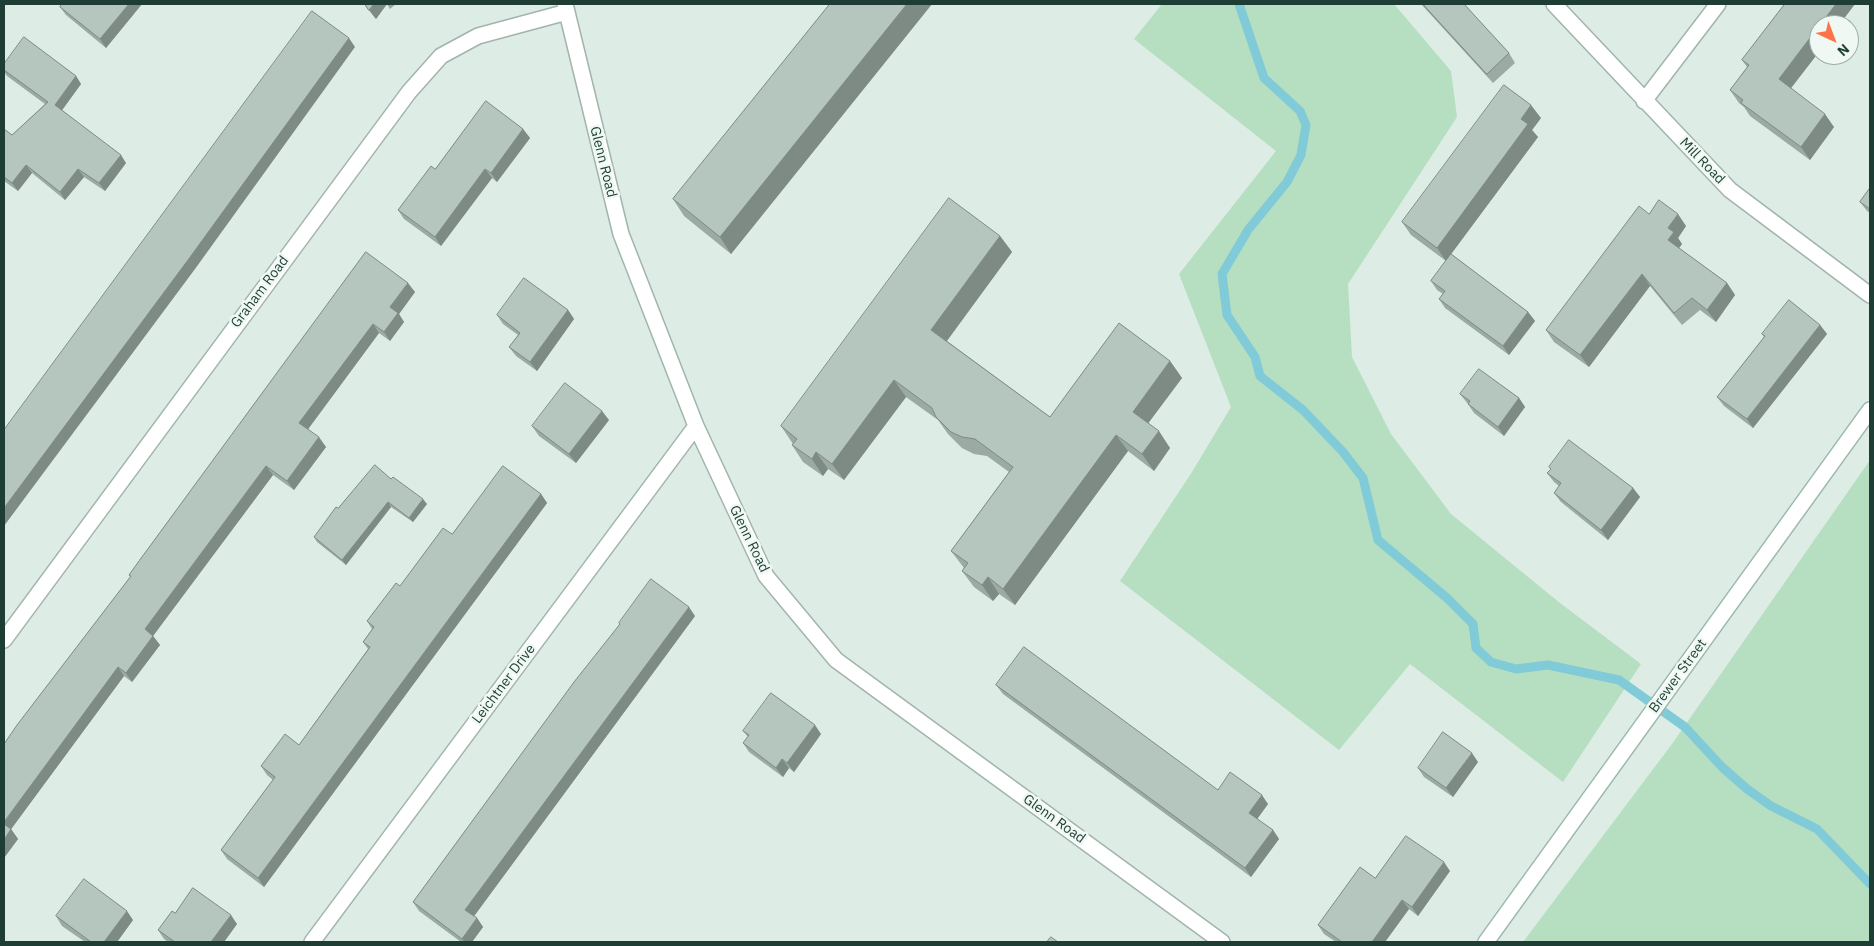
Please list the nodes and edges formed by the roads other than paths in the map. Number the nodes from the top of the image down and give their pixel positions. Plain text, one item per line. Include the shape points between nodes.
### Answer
1 (1554, 4) edge
2 (1718, 4) edge
3 (566, 8) edge
4 (1644, 101) junction
5 (1870, 295) edge
6 (1870, 410) edge
7 (696, 426) junction
8 (4, 640) edge
9 (1491, 938) edge
10 (312, 942) edge
11 (1222, 942) edge

1 - 4 street, Mill Road
2 - 4 street
3 - 7 street, Glenn Road via 621,234
3 - 8 street, Graham Road via 478,36 441,56 416,85
4 - 5 street, Mill Road via 1730,190
6 - 9 street, Brewer Street
7 - 10 street, Leichtner Drive
7 - 11 street, Glenn Road via 766,576 836,660

